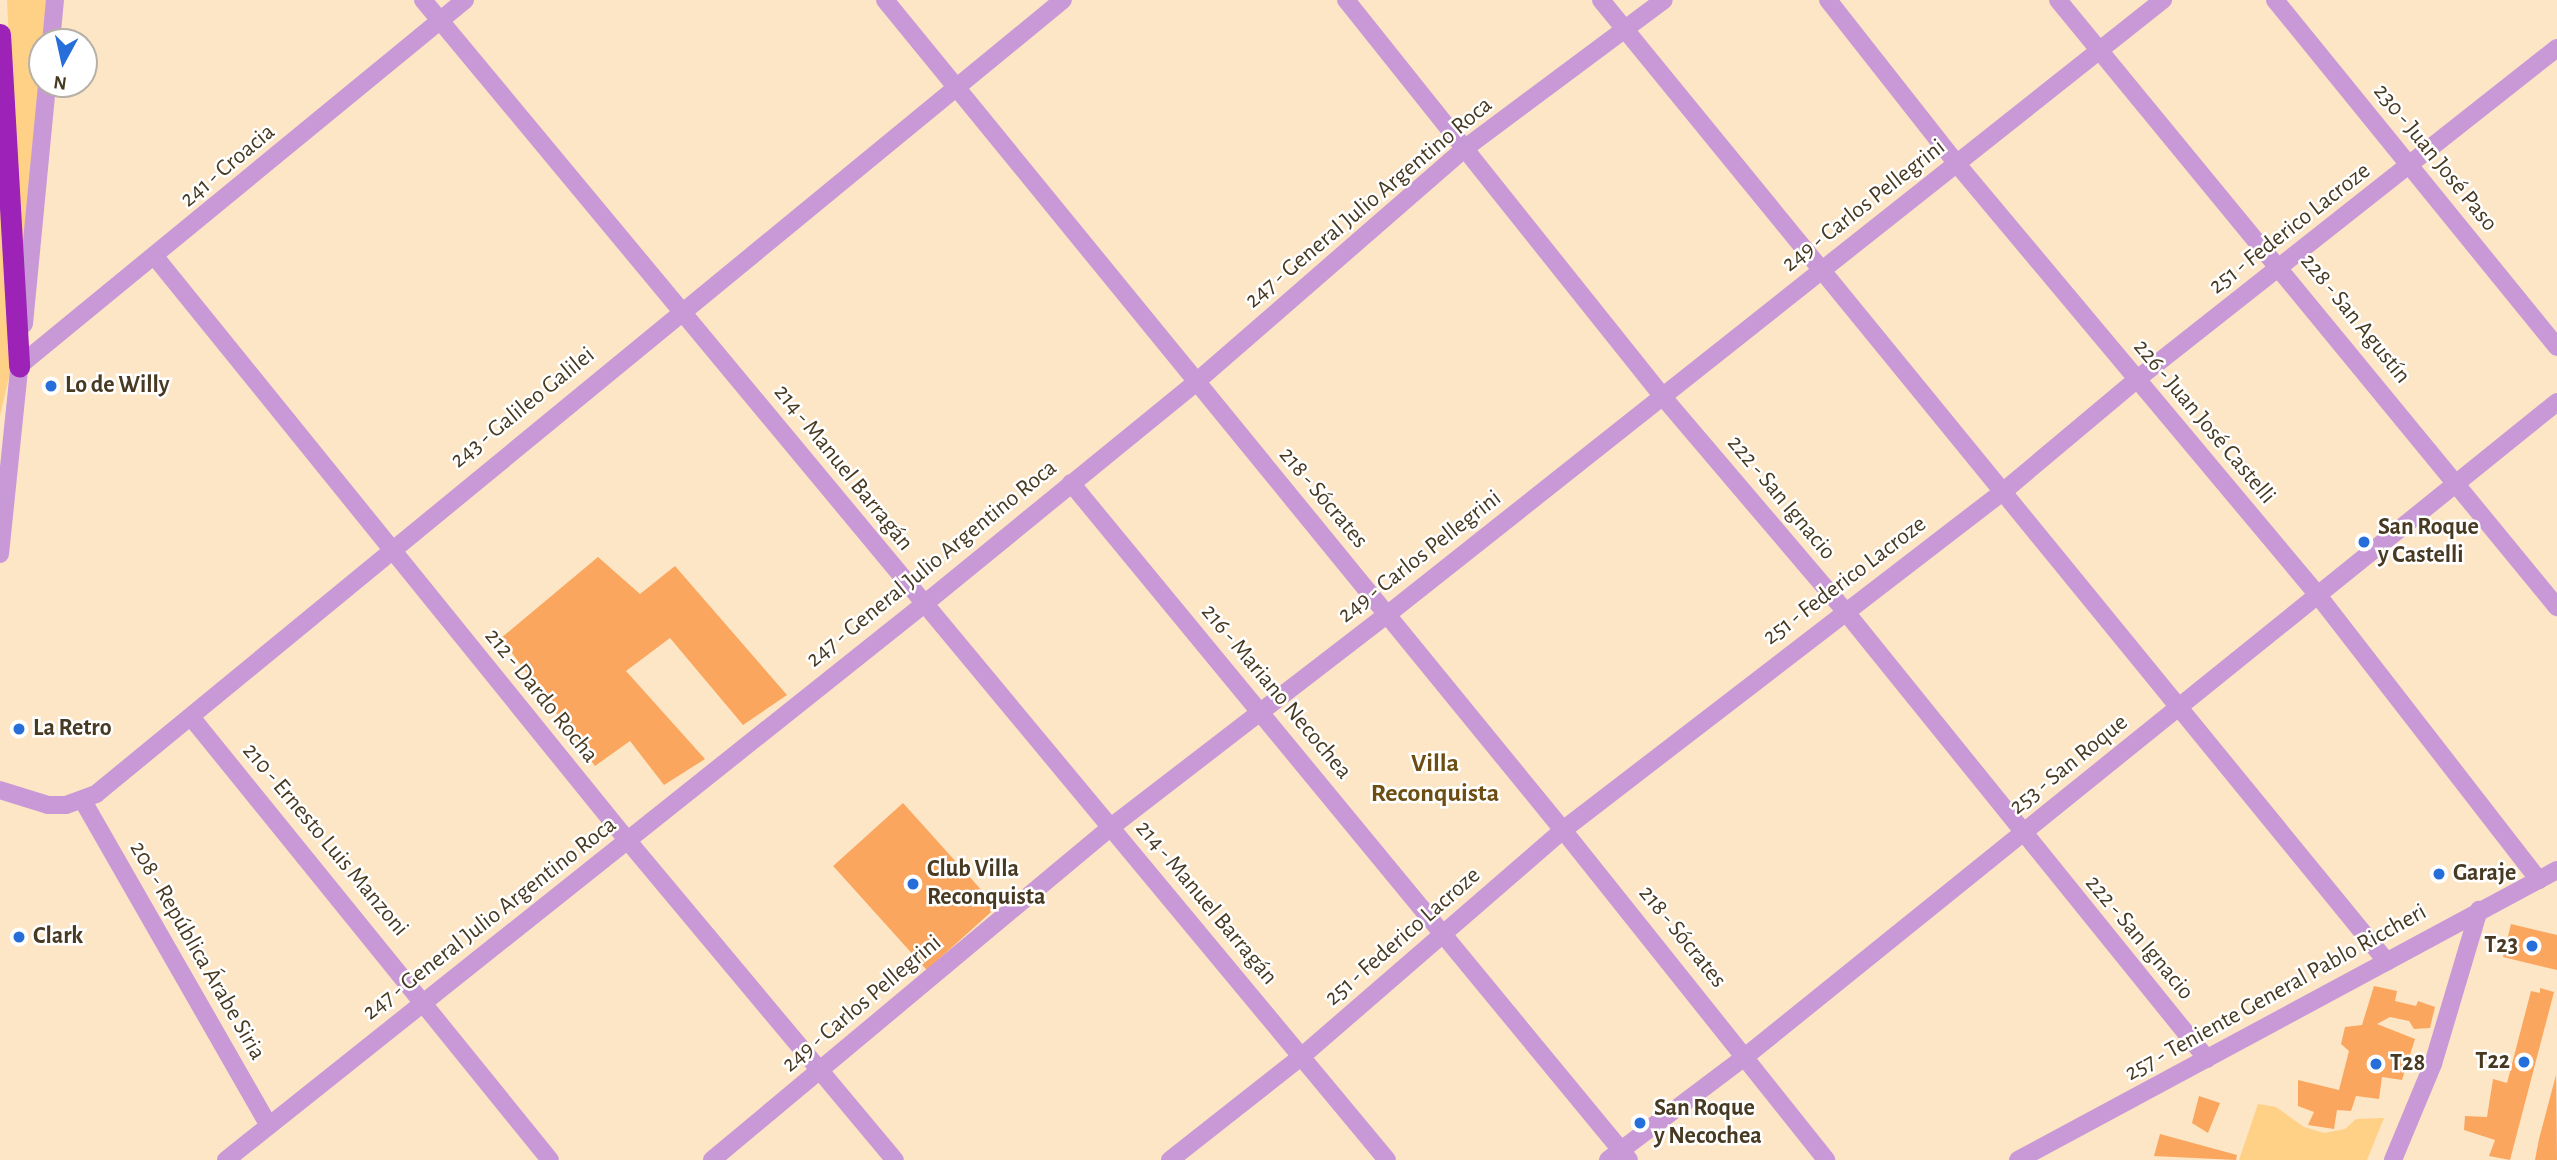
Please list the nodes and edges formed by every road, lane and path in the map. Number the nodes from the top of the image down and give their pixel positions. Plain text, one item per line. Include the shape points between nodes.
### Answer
1 (55, 0) edge
2 (423, 0) edge
3 (465, 0) edge
4 (885, 0) edge
5 (1063, 0) edge
6 (1346, 0) edge
7 (1601, 0) edge
8 (1664, 0) edge
9 (1828, 0) edge
10 (2058, 0) edge
11 (2163, 0) edge
12 (2274, 0) edge
13 (440, 20) junction
14 (52, 28) edge
15 (1626, 31) junction
16 (0, 34) edge
17 (2557, 48) edge
18 (2100, 51) junction
19 (956, 88) junction
20 (46, 98) edge
21 (1464, 149) junction
22 (1956, 163) junction
23 (2409, 166) junction
24 (156, 258) junction
25 (2282, 269) junction
26 (1821, 271) junction
27 (682, 309) junction
28 (2557, 348) edge
29 (19, 366) junction
30 (2136, 380) junction
31 (1195, 383) junction
32 (1663, 397) junction
33 (2557, 402) edge
34 (15, 410) junction
35 (0, 426) edge
36 (2454, 481) junction
37 (1071, 482) junction
38 (2005, 490) junction
39 (2, 503) edge
40 (390, 550) junction
41 (0, 554) edge
42 (2317, 594) junction
43 (923, 605) junction
44 (2557, 607) edge
45 (1845, 611) junction
46 (1388, 614) junction
47 (2177, 708) junction
48 (1260, 712) junction
49 (191, 717) junction
50 (0, 790) edge
51 (83, 801) junction
52 (1111, 827) junction
53 (1563, 830) junction
54 (2022, 835) junction
55 (628, 841) junction
56 (2557, 870) edge
57 (2539, 880) junction
58 (2479, 909) junction
59 (1444, 934) junction
60 (2387, 962) junction
61 (426, 1001) junction
62 (1746, 1056) junction
63 (1301, 1057) junction
64 (2207, 1059) junction
65 (821, 1070) junction
66 (269, 1126) junction
67 (1620, 1157) edge
68 (226, 1160) edge
69 (550, 1160) edge
70 (712, 1160) edge
71 (895, 1160) edge
72 (1170, 1160) edge
73 (1387, 1160) edge
74 (1826, 1160) edge
75 (2018, 1160) edge
76 (2393, 1160) edge

1 - 14 street
2 - 13 street, 214 - Manuel Barragán
3 - 13 street, 241 - Croacia
4 - 19 street, 218 - Sócrates
5 - 19 street, 243 - Galileo Galilei
6 - 21 street, 222 - San Ignacio
7 - 15 street
8 - 15 street, 247 - General Julio Argentino Roca
9 - 22 street, 226 - Juan José Castelli
10 - 18 street, 228 - San Agustín
11 - 18 street, 249 - Carlos Pellegrini
12 - 23 street, 230 - Juan José Paso
13 - 24 street, 241 - Croacia
13 - 27 street, 214 - Manuel Barragán
15 - 21 street, 247 - General Julio Argentino Roca
15 - 26 street
16 - 29 highway
17 - 23 street, 251 - Federico Lacroze
18 - 22 street, 249 - Carlos Pellegrini
18 - 25 street, 228 - San Agustín
19 - 27 street, 243 - Galileo Galilei
19 - 31 street, 218 - Sócrates
20 - 29 street
21 - 31 street, 247 - General Julio Argentino Roca
21 - 32 street, 222 - San Ignacio
22 - 26 street, 249 - Carlos Pellegrini
22 - 30 street, 226 - Juan José Castelli
23 - 25 street, 251 - Federico Lacroze
23 - 28 street, 230 - Juan José Paso
24 - 29 street, 241 - Croacia
24 - 40 street, 212 - Dardo Rocha
25 - 30 street, 251 - Federico Lacroze
25 - 36 street, 228 - San Agustín
26 - 32 street, 249 - Carlos Pellegrini
26 - 38 street
27 - 40 street, 243 - Galileo Galilei
27 - 43 street, 214 - Manuel Barragán
29 - 34 street
30 - 38 street, 251 - Federico Lacroze
30 - 42 street, 226 - Juan José Castelli
31 - 37 street, 247 - General Julio Argentino Roca
31 - 46 street, 218 - Sócrates
32 - 45 street, 222 - San Ignacio
32 - 46 street, 249 - Carlos Pellegrini
33 - 36 street, 253 - San Roque
34 - 35 street
34 - 39 street
36 - 42 street, 253 - San Roque
36 - 44 street, 228 - San Agustín
37 - 43 street, 247 - General Julio Argentino Roca
37 - 48 street, 216 - Mariano Necochea
38 - 45 street, 251 - Federico Lacroze
38 - 47 street
39 - 41 street
40 - 49 street, 243 - Galileo Galilei
40 - 55 street, 212 - Dardo Rocha
42 - 47 street, 253 - San Roque
42 - 57 street, 226 - Juan José Castelli
43 - 52 street, 214 - Manuel Barragán
43 - 55 street, 247 - General Julio Argentino Roca
45 - 53 street, 251 - Federico Lacroze
45 - 54 street, 222 - San Ignacio
46 - 48 street, 249 - Carlos Pellegrini
46 - 53 street, 218 - Sócrates
47 - 54 street, 253 - San Roque
47 - 60 street
48 - 52 street, 249 - Carlos Pellegrini
48 - 59 street, 216 - Mariano Necochea
49 - 51 street, 243 - Galileo Galilei
49 - 61 street, 210 - Ernesto Luis Manzoni
50 - 51 street via 28,802 66,805
51 - 66 street, 208 - República Árabe Siria
52 - 63 street, 214 - Manuel Barragán
52 - 65 street, 249 - Carlos Pellegrini
53 - 59 street, 251 - Federico Lacroze
53 - 62 street, 218 - Sócrates
54 - 62 street, 253 - San Roque
54 - 64 street, 222 - San Ignacio
55 - 61 street, 247 - General Julio Argentino Roca
55 - 65 street, 212 - Dardo Rocha
56 - 57 street, 257 - Teniente General Pablo Riccheri
57 - 58 street, 257 - Teniente General Pablo Riccheri
58 - 60 street, 257 - Teniente General Pablo Riccheri
58 - 76 street via 2433,1064
59 - 63 street, 251 - Federico Lacroze
59 - 67 street, 216 - Mariano Necochea
60 - 64 street, 257 - Teniente General Pablo Riccheri
61 - 66 street, 247 - General Julio Argentino Roca
61 - 69 street, 210 - Ernesto Luis Manzoni
62 - 67 street, 253 - San Roque
62 - 74 street, 218 - Sócrates
63 - 72 street, 251 - Federico Lacroze
63 - 73 street, 214 - Manuel Barragán
64 - 75 street, 257 - Teniente General Pablo Riccheri
65 - 70 street, 249 - Carlos Pellegrini
65 - 71 street, 212 - Dardo Rocha
66 - 68 street, 247 - General Julio Argentino Roca

